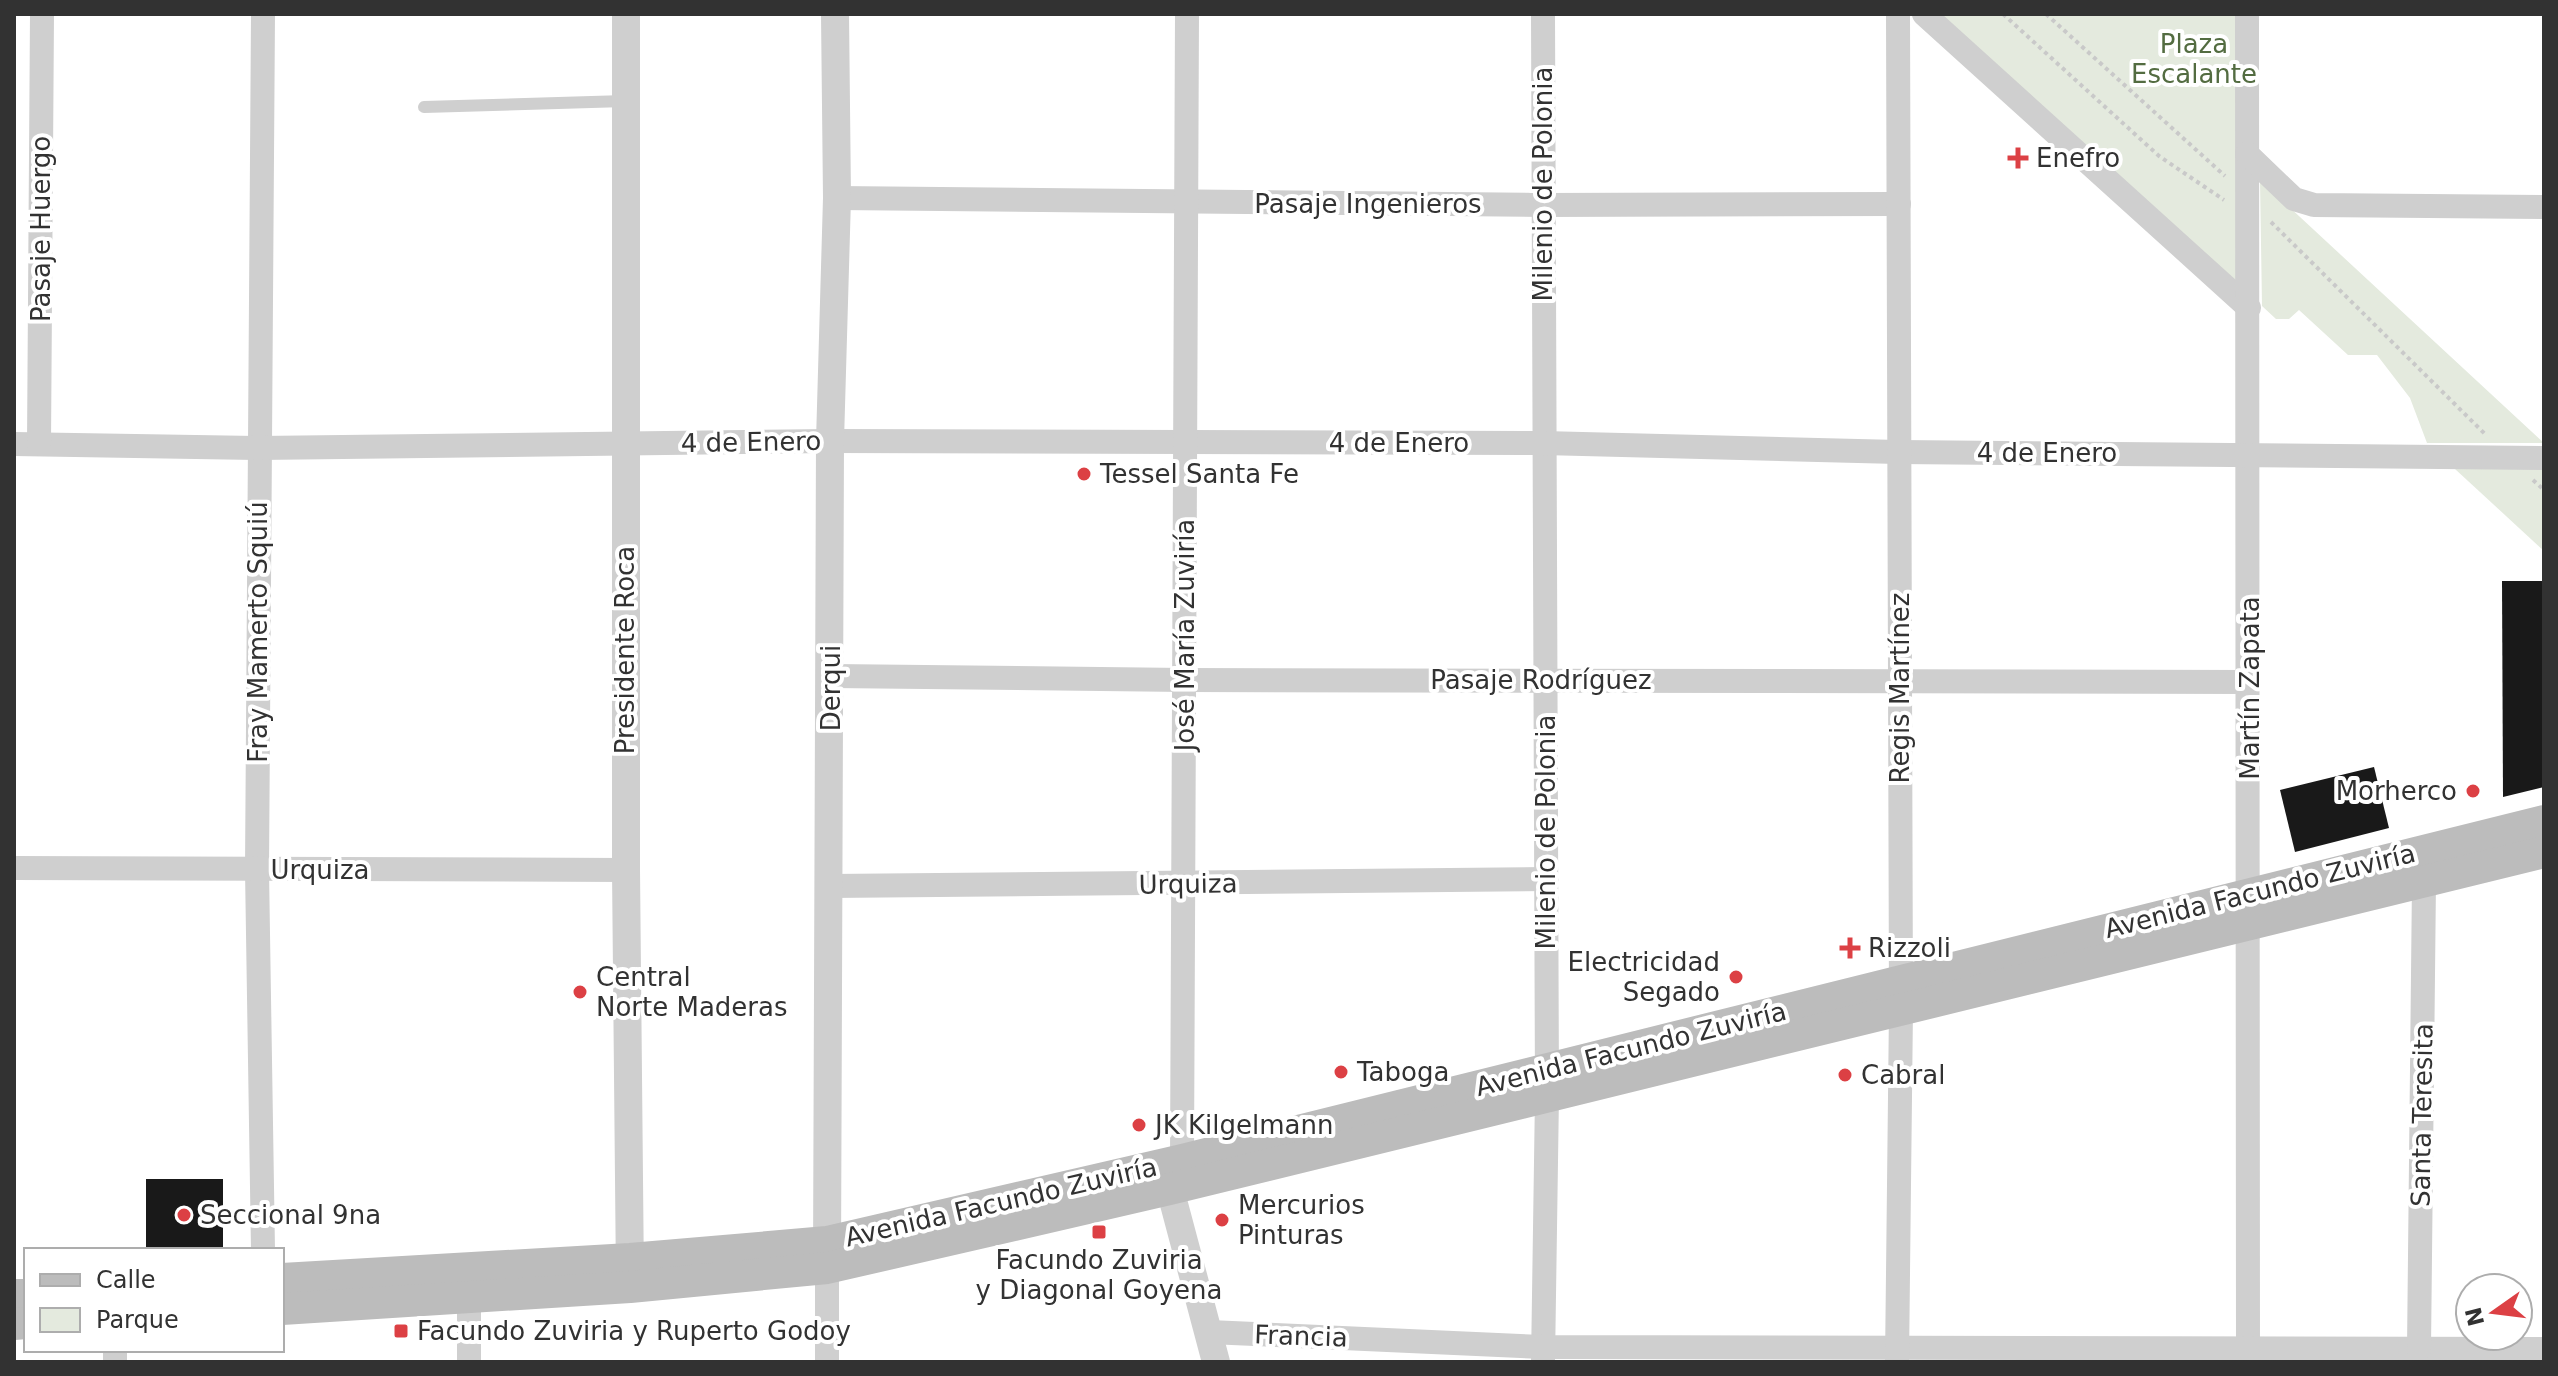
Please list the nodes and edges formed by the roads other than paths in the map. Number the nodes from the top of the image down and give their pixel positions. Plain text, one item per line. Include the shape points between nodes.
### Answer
1 (42, 14) edge
2 (263, 14) edge
3 (626, 14) edge
4 (835, 14) edge
5 (1187, 14) edge
6 (1543, 14) edge
7 (1898, 14) edge
8 (1924, 14) edge
9 (2247, 14) edge
10 (625, 101) junction
11 (424, 107) dead end
12 (2237, 159) junction
13 (837, 198) junction
14 (1186, 203) junction
15 (1899, 204) junction
16 (1542, 205) junction
17 (2544, 207) edge
18 (2249, 308) junction
19 (830, 441) junction
20 (1186, 443) junction
21 (1543, 443) junction
22 (14, 444) edge
23 (39, 444) junction
24 (624, 444) junction
25 (259, 448) junction
26 (1898, 452) junction
27 (2250, 453) junction
28 (2544, 458) edge
29 (832, 676) junction
30 (1185, 680) junction
31 (1546, 680) junction
32 (1900, 680) junction
33 (2251, 682) junction
34 (2544, 821) edge
35 (2544, 852) edge
36 (14, 868) edge
37 (257, 870) junction
38 (626, 870) junction
39 (1547, 879) junction
40 (2424, 881) junction
41 (1183, 885) junction
42 (830, 886) junction
43 (2249, 893) junction
44 (2249, 925) junction
45 (1900, 996) junction
46 (1546, 1082) junction
47 (1176, 1175) junction
48 (263, 1248) edge
49 (827, 1255) junction
50 (630, 1273) junction
51 (284, 1279) edge
52 (469, 1298) junction
53 (284, 1309) edge
54 (1209, 1332) junction
55 (2419, 1349) junction
56 (2544, 1349) edge
57 (1543, 1354) edge
58 (1897, 1354) edge
59 (2248, 1356) edge
60 (469, 1362) edge
61 (827, 1362) edge
62 (1216, 1362) edge

1 - 23 street, Pasaje Huergo
2 - 25 street, Fray Mamerto Squiú
3 - 10 street, Presidente Roca
4 - 13 street, Derqui
5 - 14 street, José María Zuviría
6 - 16 street, Milenio de Polonia
7 - 15 street, Regis Martínez
8 - 18 street
9 - 12 street, Martín Zapata
10 - 11 lane
10 - 24 street, Presidente Roca
12 - 17 street via 2294,199 2314,205
12 - 18 street, Martín Zapata
13 - 14 street, Pasaje Ingenieros
13 - 19 street, Derqui
14 - 16 street, Pasaje Ingenieros
14 - 20 street, José María Zuviría
15 - 16 street, Pasaje Ingenieros
15 - 26 street, Regis Martínez
16 - 21 street, Milenio de Polonia
18 - 27 street, Martín Zapata
19 - 20 street, 4 de Enero
19 - 24 street, 4 de Enero
19 - 29 street, Derqui
20 - 21 street, 4 de Enero
20 - 30 street, José María Zuviría
21 - 26 street, 4 de Enero
21 - 31 street, Milenio de Polonia
22 - 23 street, 4 de Enero
23 - 25 street, 4 de Enero
24 - 25 street, 4 de Enero
24 - 38 street, Presidente Roca
25 - 37 street, Fray Mamerto Squiú
26 - 27 street, 4 de Enero
26 - 32 street, Regis Martínez
27 - 28 street, 4 de Enero
27 - 33 street, Martín Zapata
29 - 30 street, Pasaje Rodríguez
29 - 42 street, Derqui
30 - 31 street, Pasaje Rodríguez
30 - 41 street, José María Zuviría
31 - 32 street, Pasaje Rodríguez
31 - 39 street, Milenio de Polonia
32 - 33 street, Pasaje Rodríguez
32 - 45 street, Regis Martínez
33 - 43 street, Martín Zapata
34 - 43 main road, Avenida Facundo Zuviría
35 - 40 main road, Avenida Facundo Zuviría
36 - 37 street, Urquiza
37 - 38 street, Urquiza
37 - 48 street, Fray Mamerto Squiú
38 - 50 street, Presidente Roca
39 - 41 street, Urquiza
39 - 46 street, Milenio de Polonia
40 - 44 main road, Avenida Facundo Zuviría
40 - 55 street, Santa Teresita
41 - 42 street, Urquiza
41 - 47 street, José María Zuviría
42 - 49 street, Derqui
43 - 44 street, Martín Zapata
43 - 45 main road, Avenida Facundo Zuviría
44 - 45 main road, Avenida Facundo Zuviría
44 - 59 street, Martín Zapata
45 - 46 main road, Avenida Facundo Zuviría
45 - 58 street, Regis Martínez
46 - 47 main road, Avenida Facundo Zuviría
46 - 57 street, Milenio de Polonia
47 - 49 main road, Avenida Facundo Zuviría
47 - 54 street
49 - 50 main road, Avenida Facundo Zuviría
49 - 61 street, Derqui
50 - 51 main road, Avenida Facundo Zuviría
50 - 52 main road, Avenida Facundo Zuviría
52 - 53 main road, Avenida Facundo Zuviría
52 - 60 street
54 - 57 street, Francia
54 - 62 street
55 - 56 street, Francia
55 - 59 street, Francia
57 - 58 street, Francia
58 - 59 street, Francia

